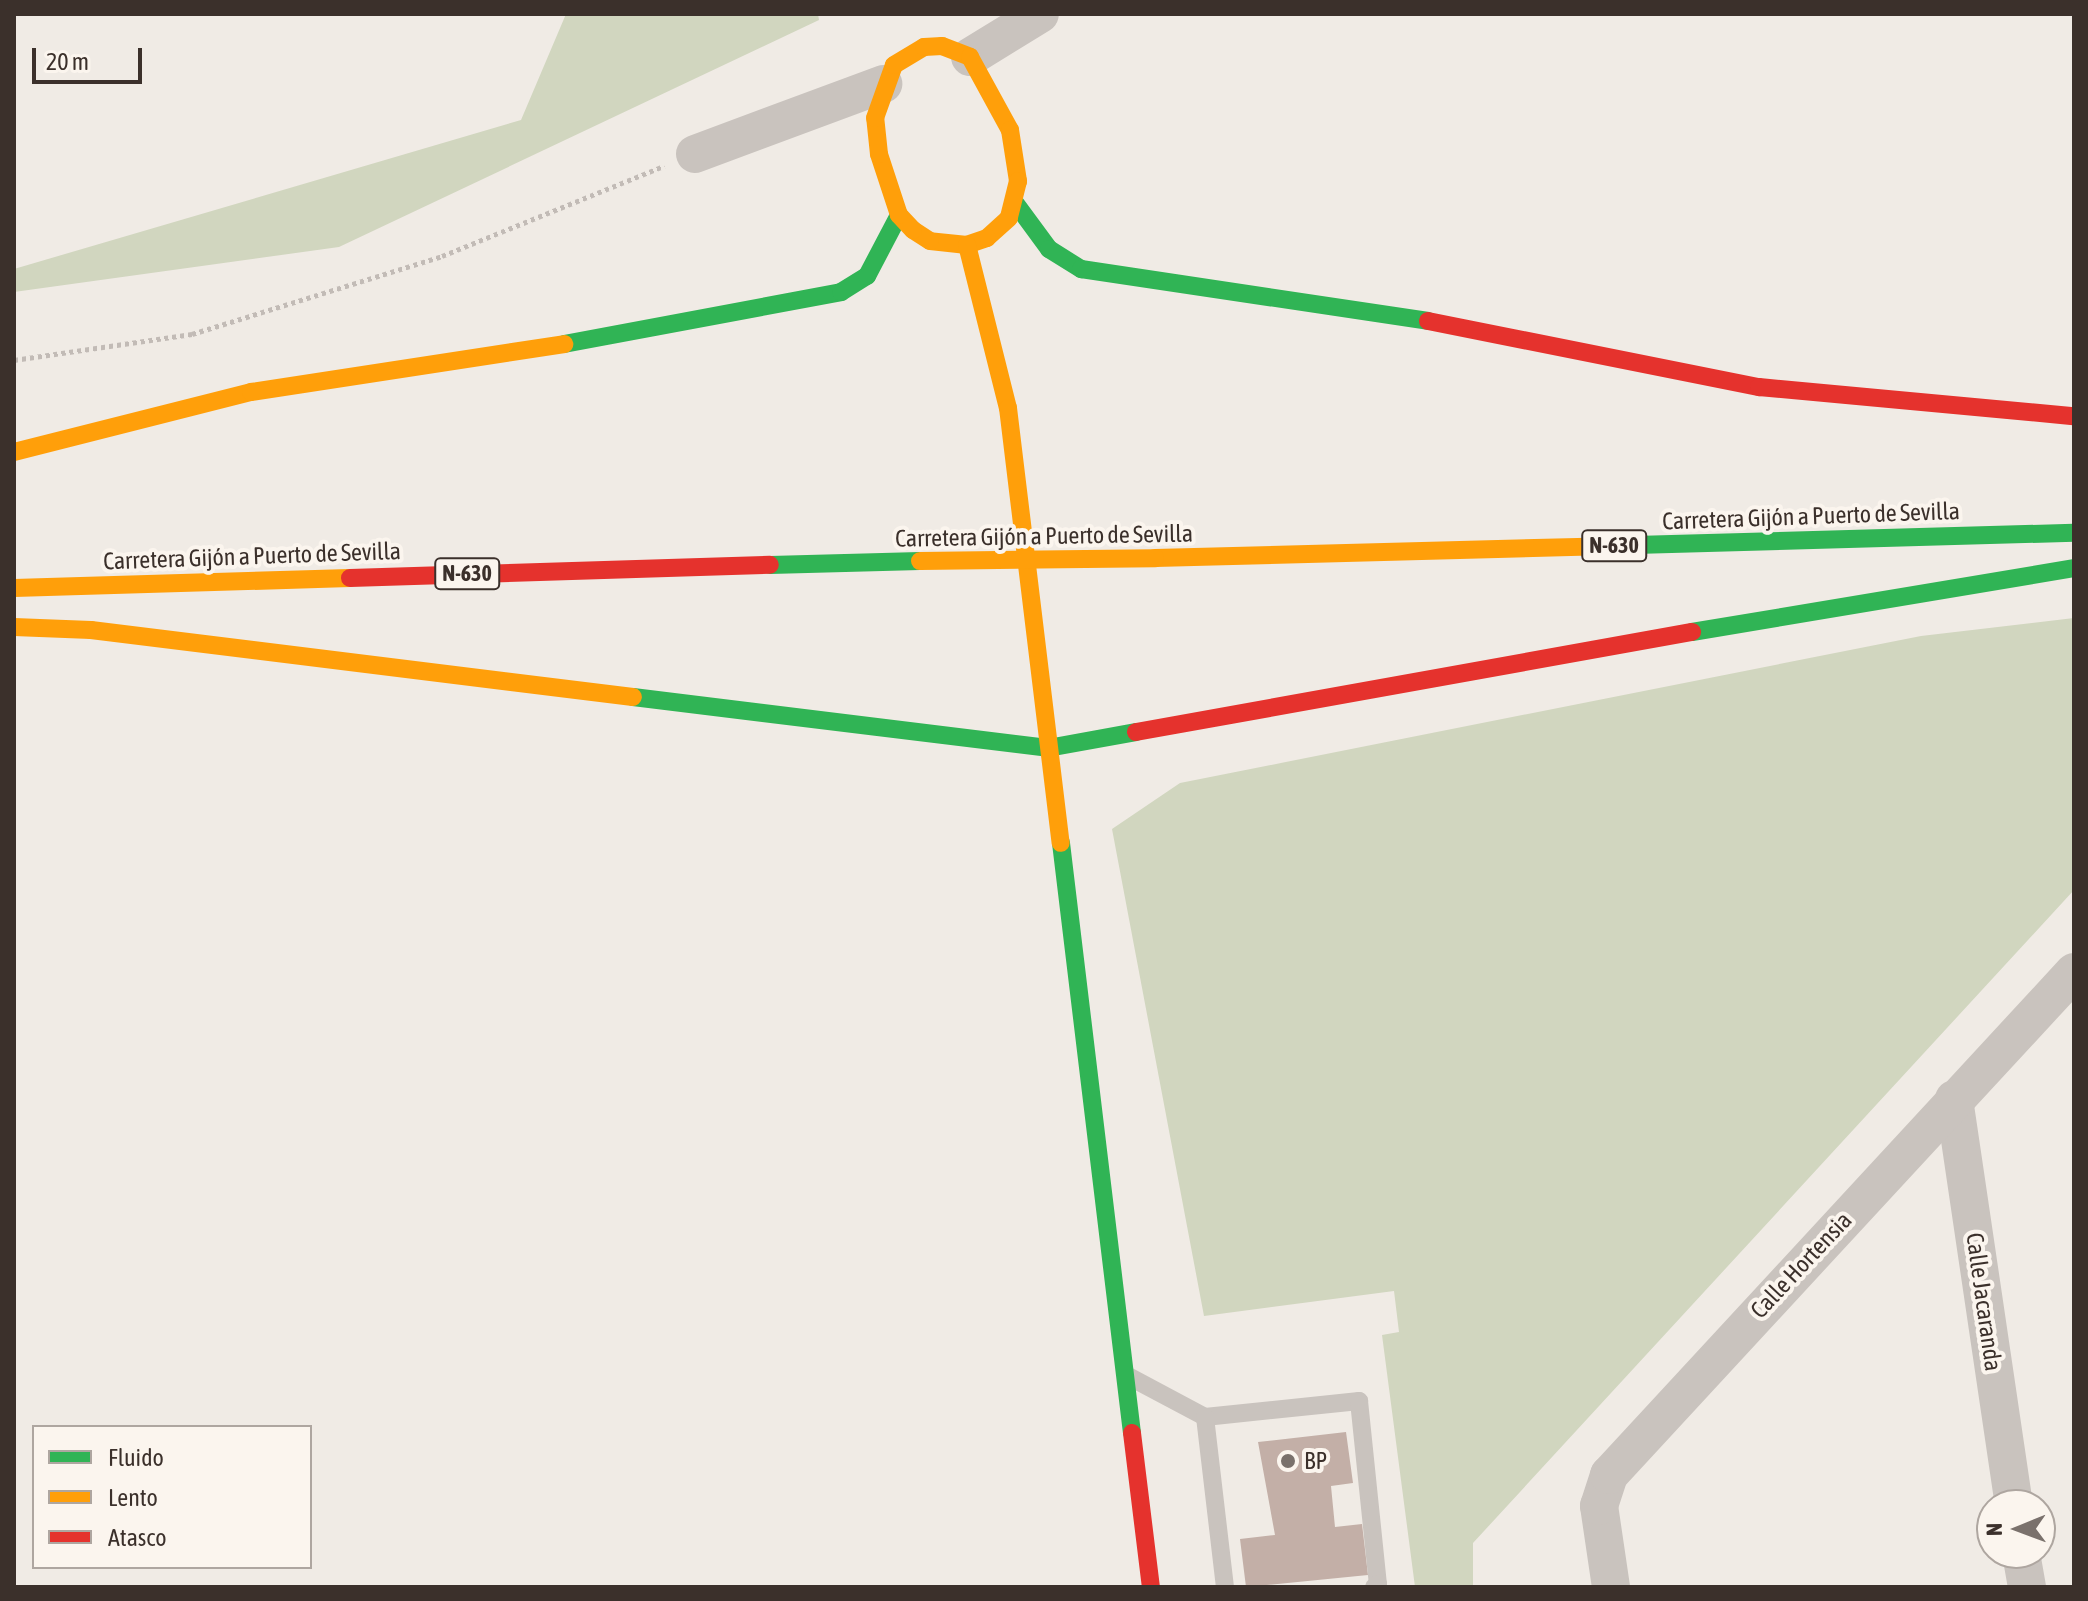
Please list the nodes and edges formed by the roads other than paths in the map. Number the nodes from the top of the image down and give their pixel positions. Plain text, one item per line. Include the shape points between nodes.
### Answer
1 (1040, 14) edge
2 (918, 25) dead end
3 (924, 47) junction
4 (970, 57) junction
5 (883, 84) junction
6 (695, 154) road end
7 (1016, 204) junction
8 (899, 215) junction
9 (967, 245) junction
10 (2074, 416) edge
11 (14, 452) edge
12 (2074, 533) edge
13 (2074, 568) edge
14 (14, 588) edge
15 (14, 627) edge
16 (1048, 748) junction
17 (2074, 972) edge
18 (1954, 1099) junction
19 (1125, 1375) junction
20 (1205, 1417) junction
21 (2012, 1489) edge
22 (1151, 1587) edge
23 (1225, 1587) edge
24 (1374, 1587) edge
25 (1611, 1587) edge

1 - 4 street
2 - 3 main road
3 - 4 main road via 942,46
3 - 5 main road via 894,65
4 - 7 main road via 1010,130
5 - 6 street
5 - 8 main road via 875,118 879,154
7 - 9 main road via 998,229
7 - 10 main road via 1049,249 1081,269 1419,319 1759,387
8 - 9 main road via 930,241
8 - 11 main road via 867,276 841,292 583,341 251,392
9 - 16 main road via 1008,408
12 - 14 main road, Carretera Gijón a Puerto de Sevilla / N-630, bridge
13 - 16 main road via 1883,597
15 - 16 main road via 106,632
16 - 19 main road
17 - 18 street, Calle Hortensia
18 - 21 street, Calle Jacaranda
18 - 25 street, Calle Hortensia via 1609,1475 1600,1488 1599,1506
19 - 20 lane
19 - 22 main road
20 - 23 lane
20 - 24 lane via 1359,1401 1378,1584

